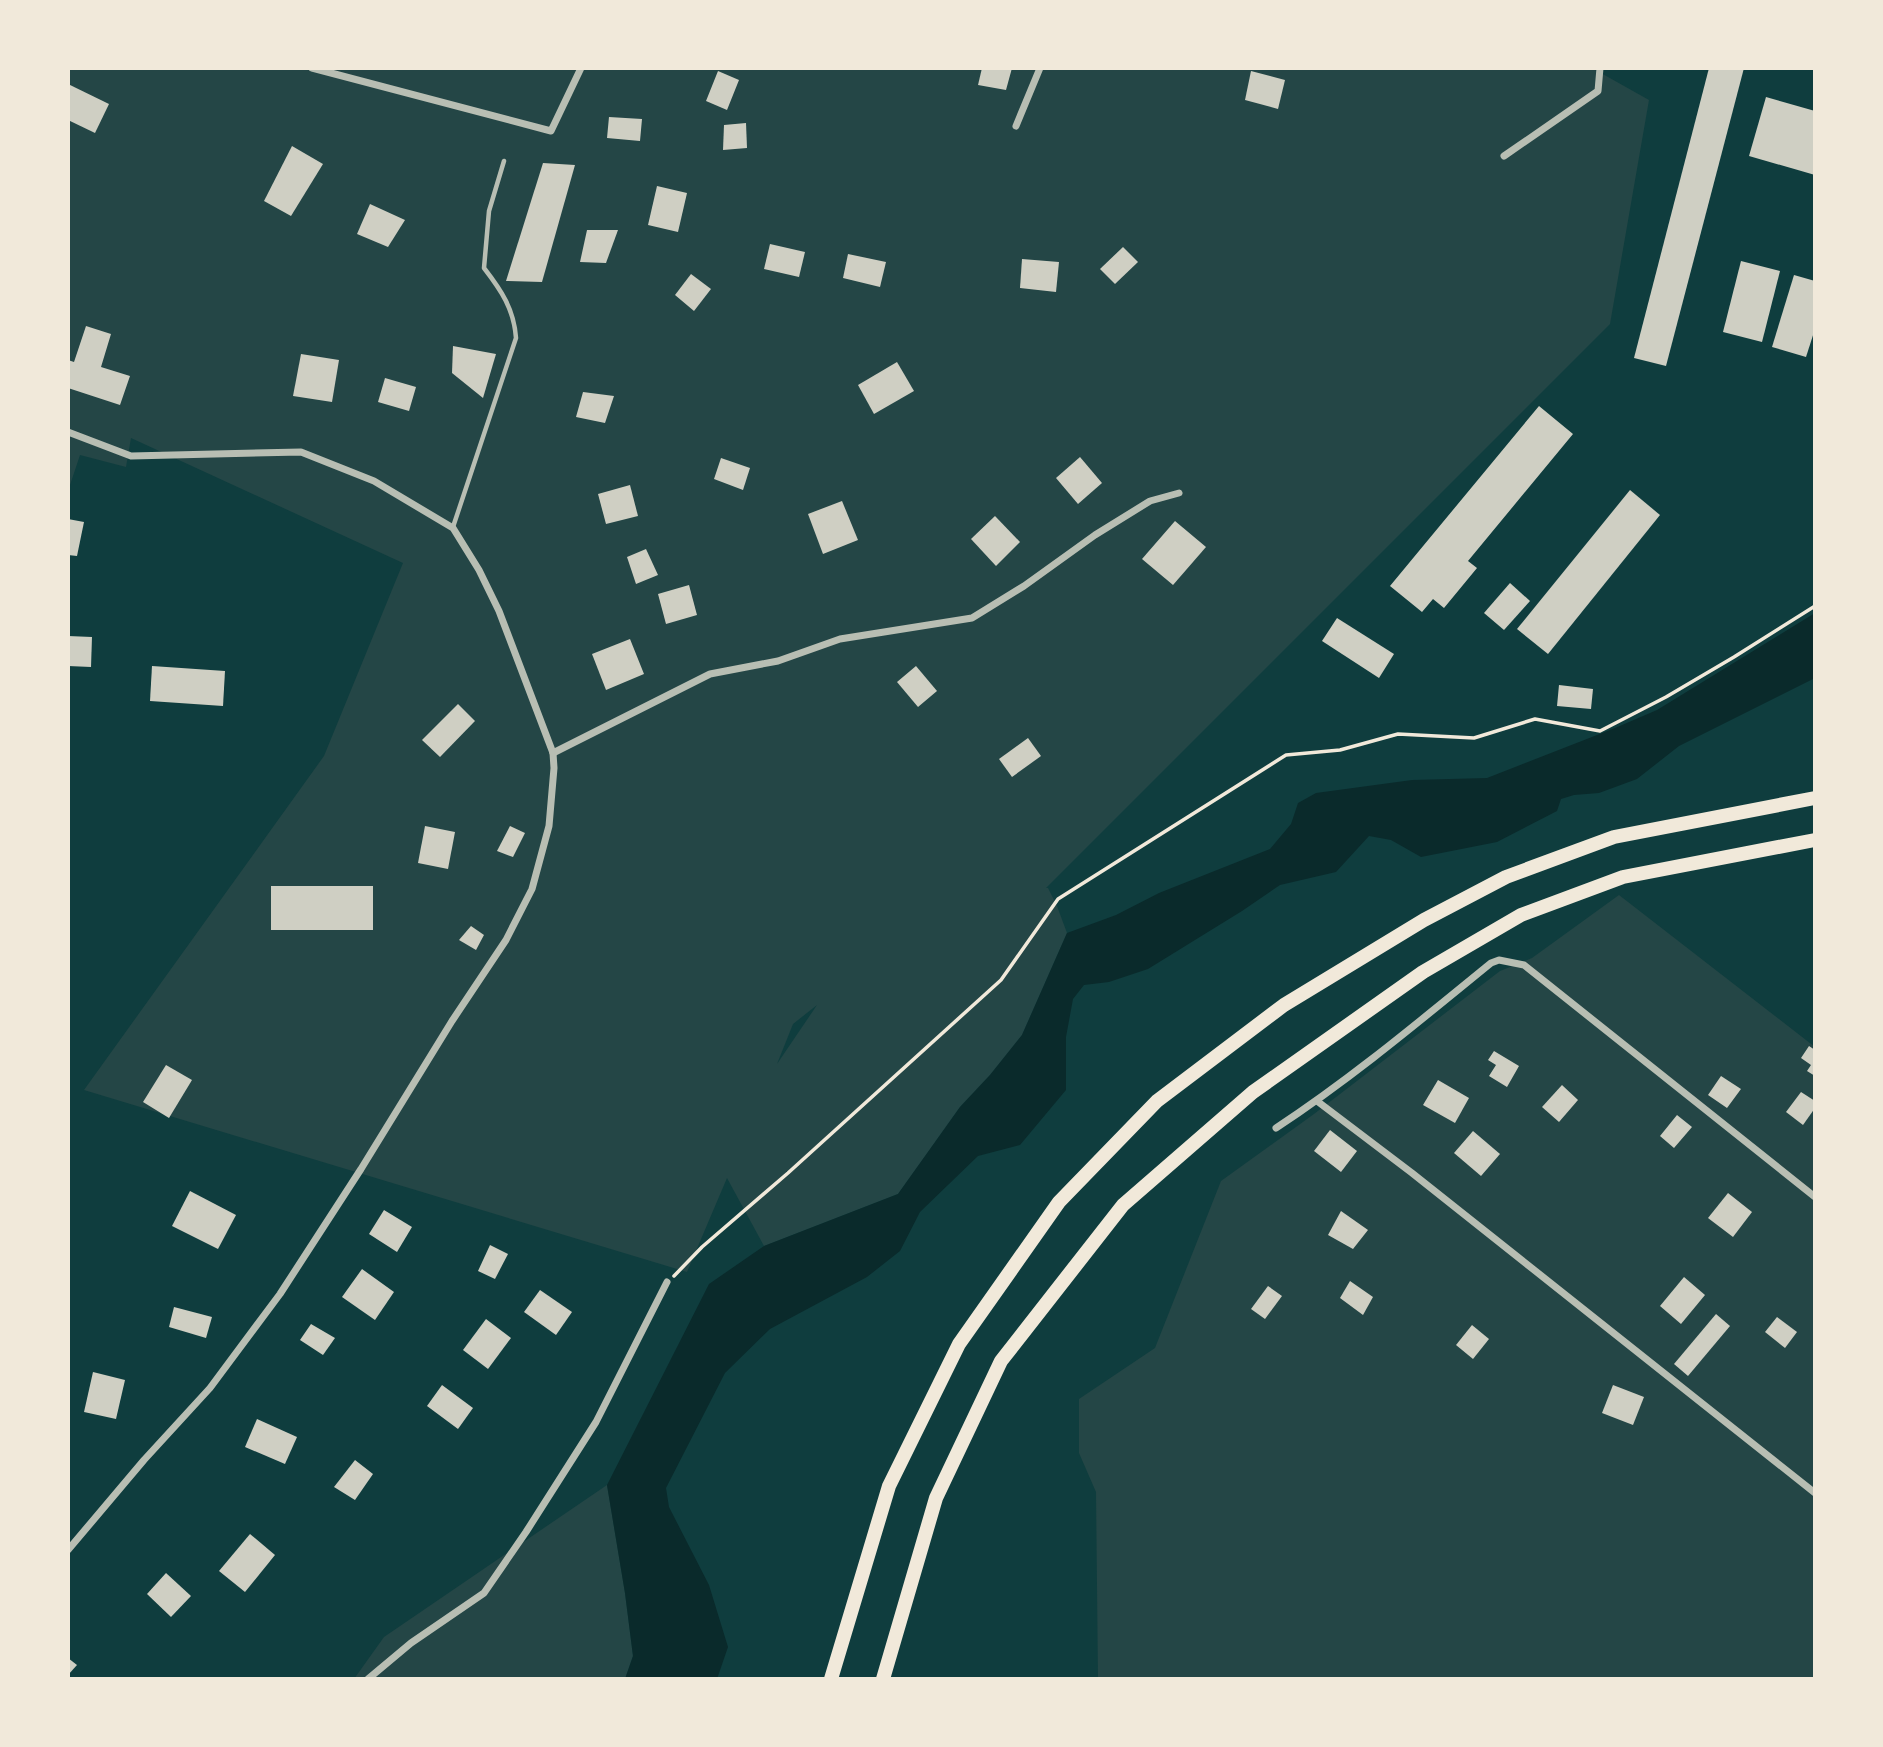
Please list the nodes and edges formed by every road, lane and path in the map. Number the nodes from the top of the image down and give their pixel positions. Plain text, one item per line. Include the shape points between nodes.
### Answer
1 (312, 68) edge
2 (581, 68) edge
3 (1040, 68) edge
4 (1600, 68) edge
5 (1016, 126) dead end
6 (1504, 156) dead end
7 (504, 161) dead end
8 (68, 432) edge
9 (1179, 493) dead end
10 (453, 528) junction
11 (1815, 606) edge
12 (553, 753) junction
13 (1815, 798) edge
14 (1815, 840) edge
15 (1317, 1101) junction
16 (1276, 1128) dead end
17 (1815, 1197) edge
18 (667, 1282) joint
19 (1815, 1493) edge
20 (68, 1550) edge
21 (368, 1679) edge
22 (831, 1679) edge
23 (883, 1679) edge

1 - 2 street via 551,131
3 - 5 street
4 - 6 street via 1598,91
7 - 10 lane via 489,211 484,268 502,291 516,338
8 - 10 street via 131,456 300,452 374,481
9 - 12 street via 1150,501 972,618 840,639 778,661 710,674
10 - 12 street via 499,611
11 - 18 path via 1678,690 1600,731 1535,719 1474,738 1398,734 1340,750 1286,755 1058,899 1001,980
12 - 20 street via 549,826 532,889 506,940 280,1294 210,1388
13 - 22 main road via 1614,837 1506,877 1424,919 1284,1005 1157,1101 1059,1202 959,1344 889,1486
14 - 23 main road via 1623,877 1521,915 1423,972 1253,1092 1123,1205 1001,1362 936,1498
15 - 16 street
15 - 17 street via 1499,960 1524,965
15 - 19 street
18 - 21 street via 596,1422 484,1593

